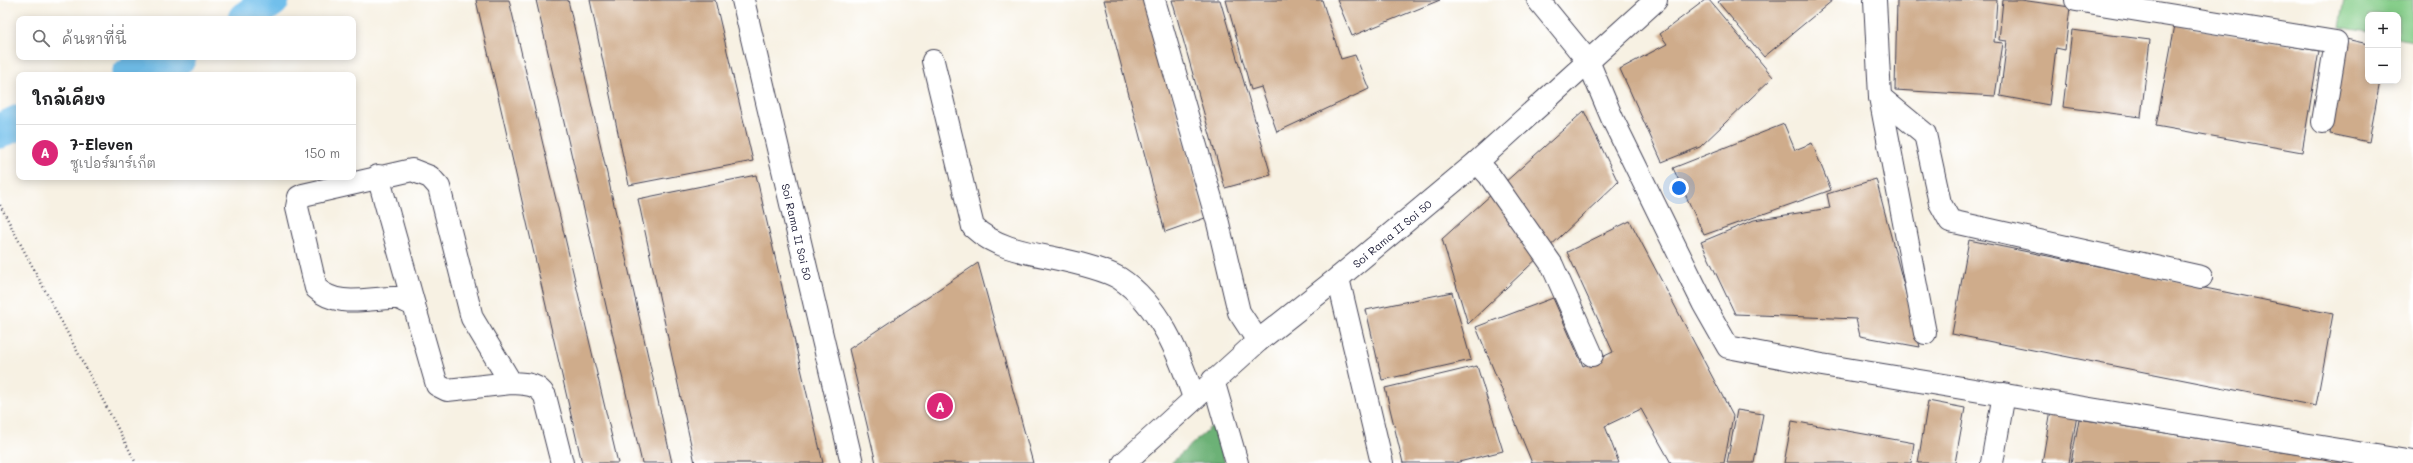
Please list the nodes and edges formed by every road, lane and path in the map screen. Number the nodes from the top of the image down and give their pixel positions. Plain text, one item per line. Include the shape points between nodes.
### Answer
1 (743, 0) edge
2 (1154, 0) edge
3 (1538, 0) edge
4 (1656, 0) edge
5 (1875, 0) edge
6 (2076, 0) edge
7 (933, 61) dead end
8 (1588, 61) junction
9 (1880, 97) junction
10 (2323, 122) dead end
11 (1477, 162) junction
12 (378, 176) junction
13 (0, 205) edge
14 (2201, 277) dead end
15 (1338, 278) junction
16 (414, 305) junction
17 (1926, 333) dead end
18 (1258, 341) junction
19 (1592, 355) dead end
20 (1213, 380) junction
21 (511, 383) junction
22 (2004, 394) junction
23 (1194, 398) junction
24 (2413, 462) edge
25 (136, 463) edge
26 (562, 463) edge
27 (852, 463) edge
28 (1124, 463) edge
29 (1237, 463) edge
30 (1382, 463) edge
31 (1992, 463) edge

1 - 27 street, Soi Rama II Soi 50
2 - 18 street via 1218,223 1239,312
3 - 8 street
4 - 8 street, Soi Rama II Soi 50
5 - 9 street
6 - 10 street via 2336,42
7 - 23 street via 973,227 983,236 1000,244 1076,263 1118,278 1154,309 1186,375
8 - 11 street, Soi Rama II Soi 50
8 - 22 street via 1612,118 1703,303 1728,346 1822,365
9 - 14 street via 1925,134 1940,203 1950,221
9 - 17 street
11 - 15 street, Soi Rama II Soi 50
11 - 19 street via 1489,174 1552,265
12 - 16 street
12 - 16 street via 299,197 297,207 316,288 325,297 340,300 398,298
12 - 21 street via 412,170 430,177 439,187 472,318
13 - 25 path
15 - 18 street, Soi Rama II Soi 50
15 - 30 street
16 - 21 street via 437,385 447,390
18 - 20 street, Soi Rama II Soi 50
20 - 23 street, Soi Rama II Soi 50
20 - 29 street
21 - 26 street via 533,385 545,396
22 - 24 street
22 - 31 street
23 - 28 street, Soi Rama II Soi 50

